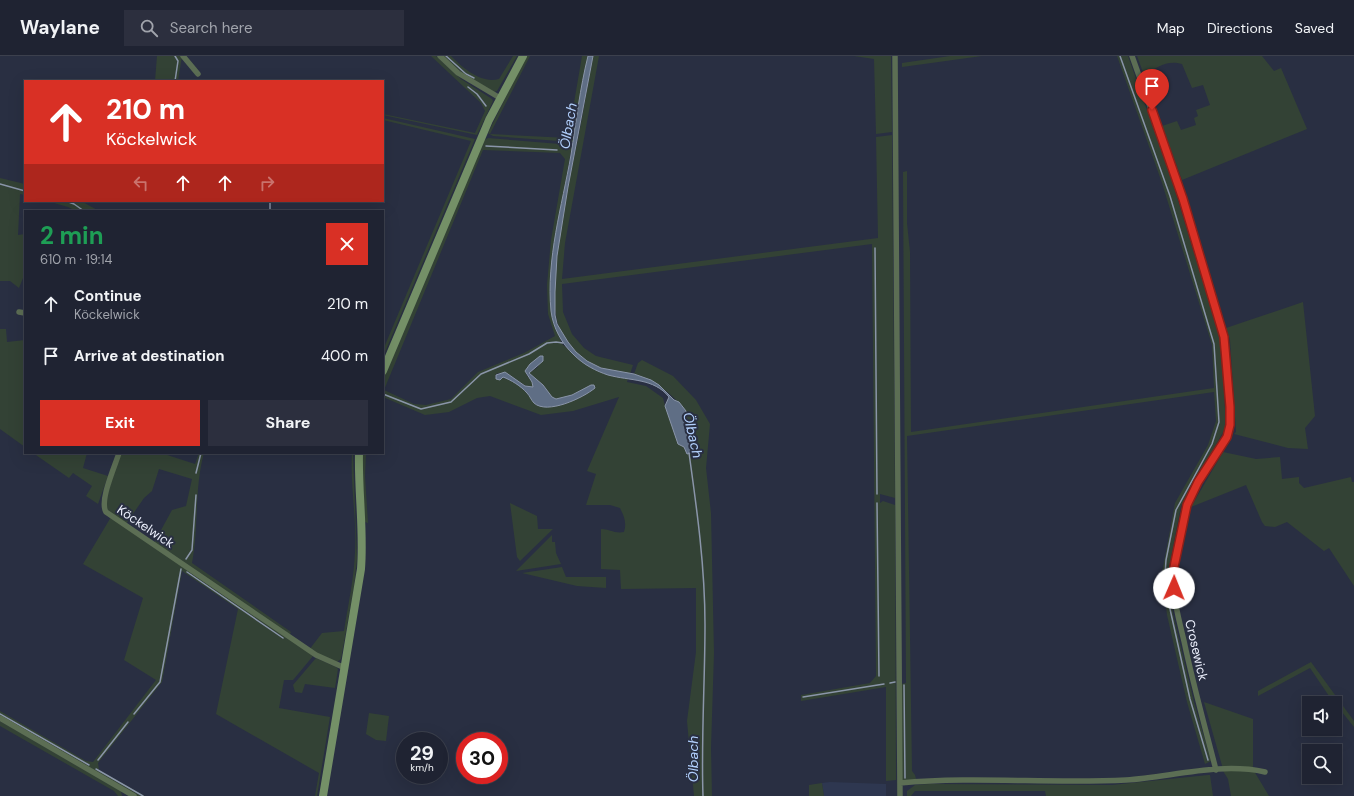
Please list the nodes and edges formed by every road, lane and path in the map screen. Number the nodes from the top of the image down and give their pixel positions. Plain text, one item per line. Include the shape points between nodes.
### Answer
1 (183, 56) edge
2 (440, 56) edge
3 (523, 56) edge
4 (895, 56) edge
5 (1132, 56) edge
6 (198, 74) dead end
7 (500, 98) junction
8 (384, 369) edge
9 (119, 454) edge
10 (359, 454) edge
11 (345, 668) junction
12 (0, 718) edge
13 (1216, 770) junction
14 (1265, 772) dead end
15 (900, 783) junction
16 (130, 795) edge
17 (322, 796) edge
18 (900, 796) edge

1 - 6 street
2 - 7 street via 458,73
3 - 7 main road
4 - 15 street
5 - 13 street, Crosewick via 1183,199 1224,337 1230,425 1227,437 1198,482 1187,505 1174,567 1177,609
7 - 8 main road
9 - 11 street, Köckelwick via 104,499 104,508 110,515 316,656
10 - 11 main road via 362,557
11 - 17 main road
12 - 16 street
13 - 14 street
13 - 15 street via 1104,781 939,780
15 - 18 street

